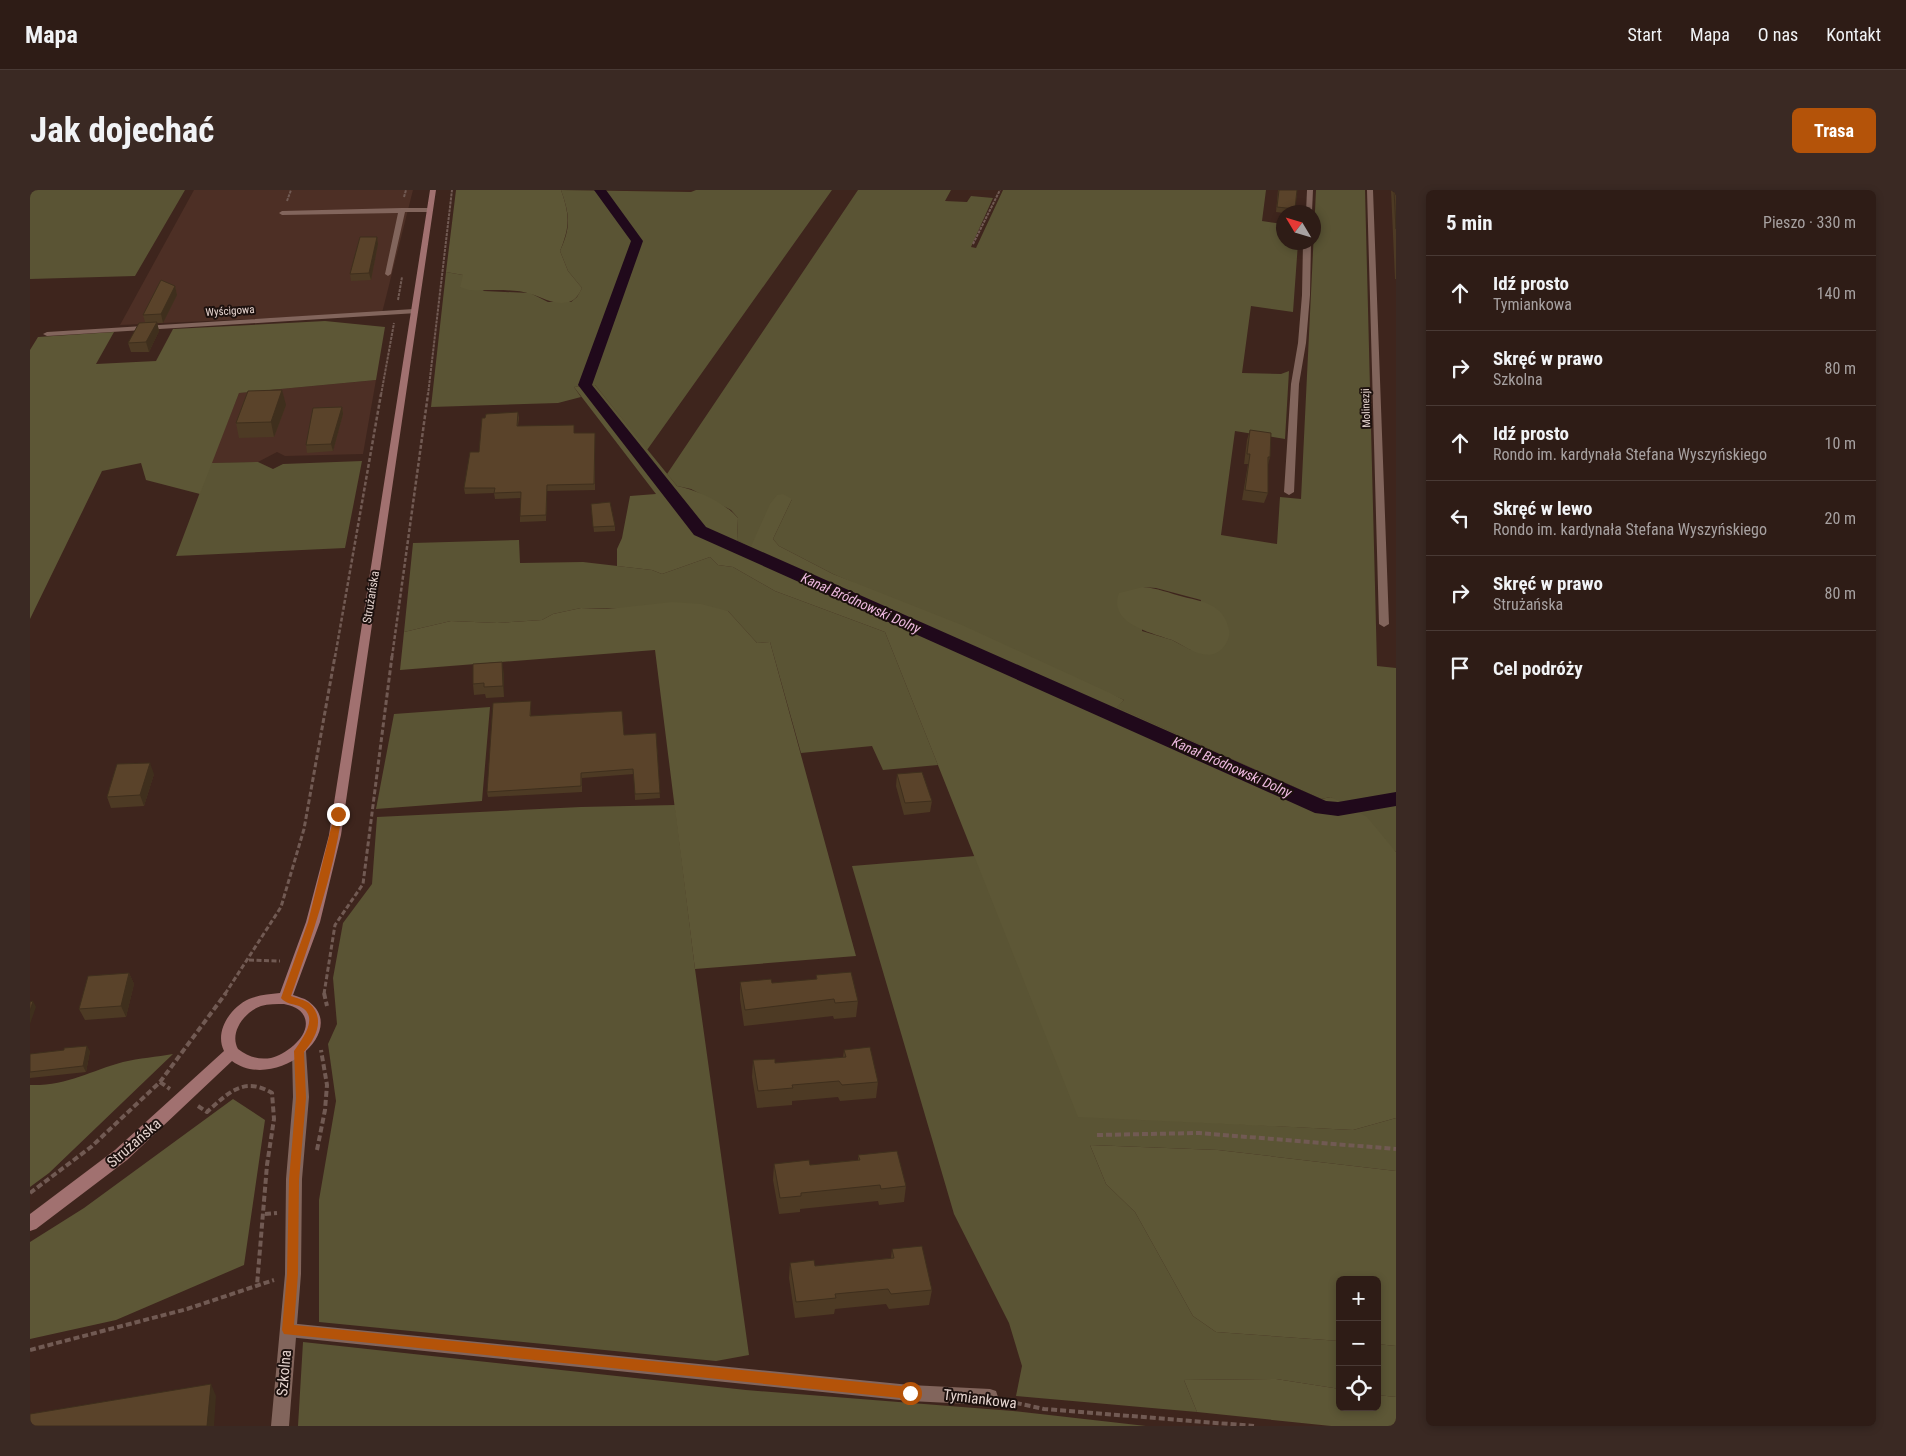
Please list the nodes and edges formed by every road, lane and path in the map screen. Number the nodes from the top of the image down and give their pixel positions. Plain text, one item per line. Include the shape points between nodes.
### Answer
1 (433, 190) edge
2 (452, 190) edge
3 (1000, 190) edge
4 (1310, 190) edge
5 (1370, 190) edge
6 (1309, 205) edge
7 (402, 210) junction
8 (430, 210) junction
9 (282, 213) dead end
10 (973, 244) dead end
11 (1306, 250) edge
12 (388, 274) dead end
13 (402, 275) dead end
14 (414, 311) junction
15 (396, 312) junction
16 (47, 334) dead end
17 (1289, 492) dead end
18 (1384, 624) dead end
19 (248, 960) junction
20 (281, 961) dead end
21 (285, 998) junction
22 (329, 1012) dead end
23 (321, 1044) dead end
24 (299, 1051) junction
25 (232, 1053) junction
26 (160, 1082) junction
27 (185, 1098) junction
28 (1097, 1135) dead end
29 (1396, 1149) edge
30 (315, 1157) dead end
31 (30, 1193) edge
32 (280, 1212) dead end
33 (264, 1214) junction
34 (30, 1224) edge
35 (293, 1274) junction
36 (257, 1285) junction
37 (288, 1330) junction
38 (30, 1350) edge
39 (990, 1397) joint
40 (280, 1426) edge
41 (1254, 1426) edge

1 - 8 main road, Strużańska
2 - 22 path via 426,422 363,884 335,924 324,992
3 - 10 path
4 - 6 street
5 - 18 street, Molinezji
7 - 8 lane
7 - 9 lane
7 - 12 lane
8 - 14 main road, Strużańska
11 - 17 street via 1306,294 1295,384
13 - 15 path
14 - 15 street, Wyścigowa
14 - 21 main road, Strużańska via 335,835 312,922
15 - 16 street, Wyścigowa
15 - 19 path via 304,829 281,907
19 - 20 path
19 - 26 path
21 - 24 main road via 305,1005 313,1016 314,1026 308,1041
21 - 25 main road via 264,1000 241,1012 231,1024 227,1037
23 - 30 path via 327,1085
24 - 25 main road via 269,1064 240,1060
24 - 35 street, Szkolna via 301,1098 294,1180
25 - 27 main road, Strużańska
26 - 27 path
26 - 31 path via 91,1147
27 - 33 path via 207,1112 239,1086 254,1084 272,1093 274,1119
27 - 34 main road, Strużańska via 121,1155
28 - 29 path via 1200,1134
32 - 33 path
33 - 36 path
35 - 36 path
35 - 37 street, Szkolna
36 - 38 path via 187,1309
37 - 39 lane, Tymiankowa via 910,1393
37 - 40 street, Szkolna
39 - 41 path, Tymiankowa via 1044,1409

